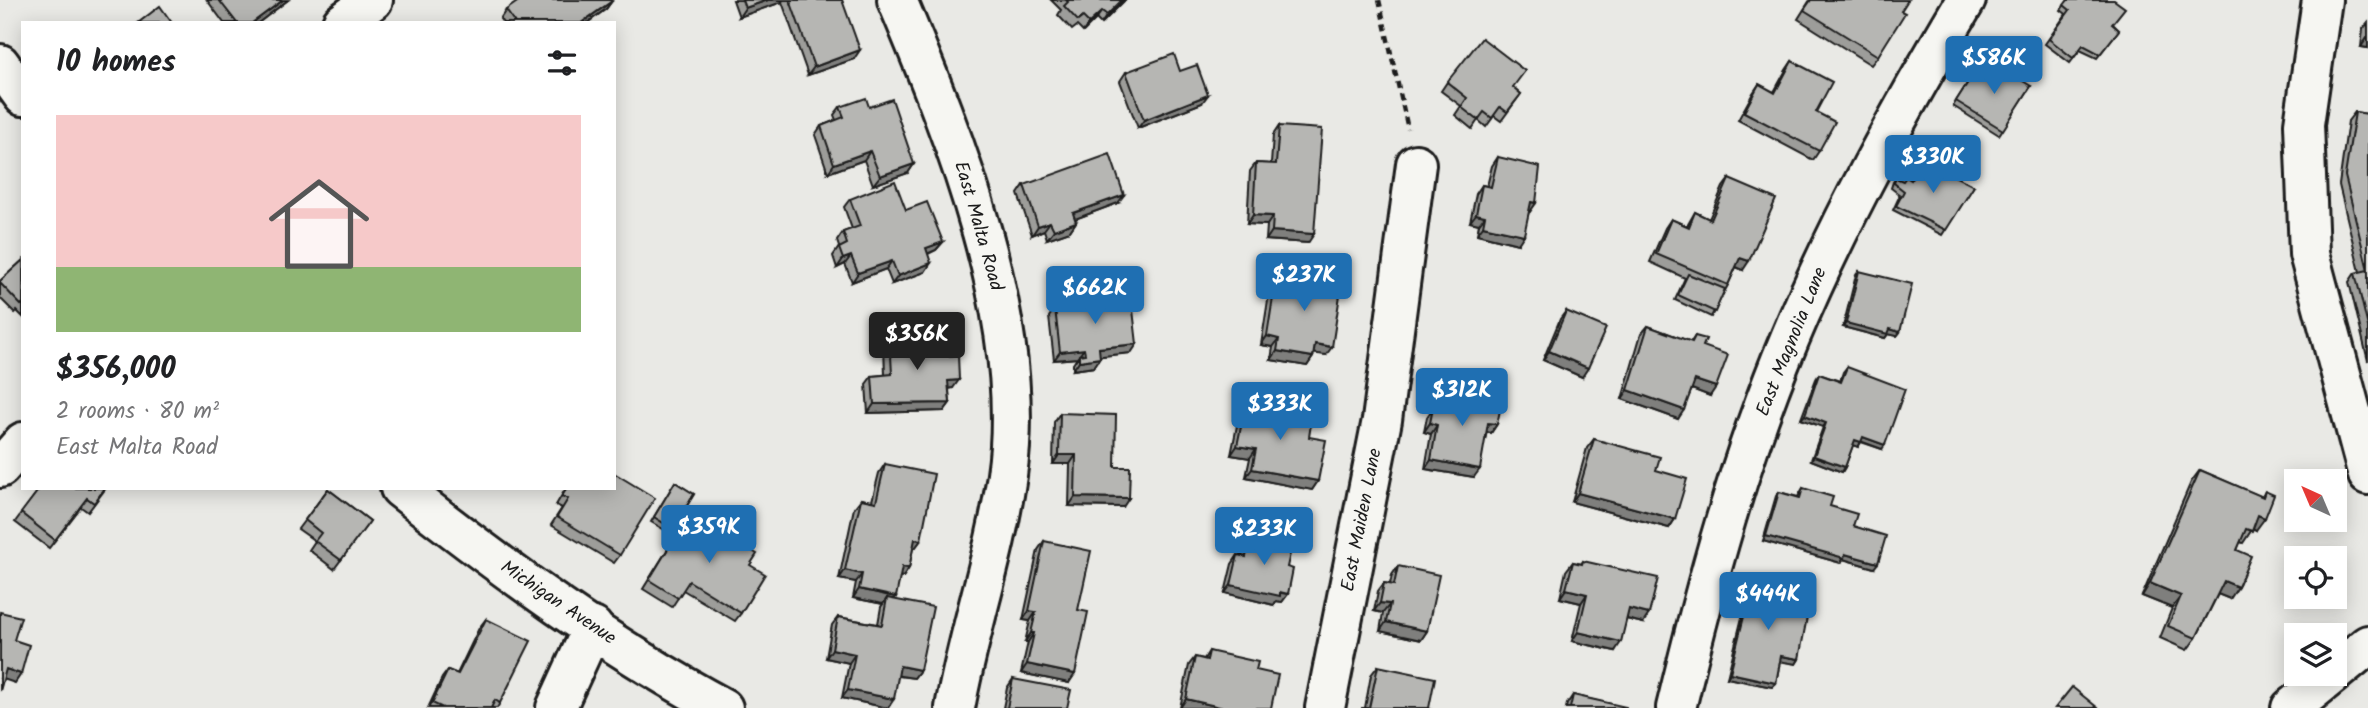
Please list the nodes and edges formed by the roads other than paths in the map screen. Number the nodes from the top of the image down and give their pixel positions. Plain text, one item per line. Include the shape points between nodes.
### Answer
1 (373, 0) edge
2 (897, 0) edge
3 (1966, 0) edge
4 (2322, 0) edge
5 (345, 21) edge
6 (0, 64) edge
7 (21, 93) edge
8 (1416, 164) road end
9 (21, 444) edge
10 (0, 468) edge
11 (2368, 475) edge
12 (403, 490) edge
13 (593, 627) junction
14 (2368, 645) edge
15 (2347, 662) edge
16 (2318, 686) edge
17 (556, 708) edge
18 (723, 708) edge
19 (955, 708) edge
20 (1325, 708) edge
21 (1676, 708) edge
22 (2291, 708) edge

1 - 5 street
2 - 19 street, East Malta Road via 970,192 999,300 1011,408 1008,472 997,533
3 - 21 street, East Magnolia Lane via 1857,194 1790,338 1707,583
4 - 11 street via 2304,124 2309,254
6 - 7 street
8 - 20 street, East Maiden Lane via 1382,419
9 - 10 street
12 - 13 street, Michigan Avenue via 467,541
13 - 17 street
13 - 18 street, Michigan Avenue
14 - 15 street
16 - 22 street

